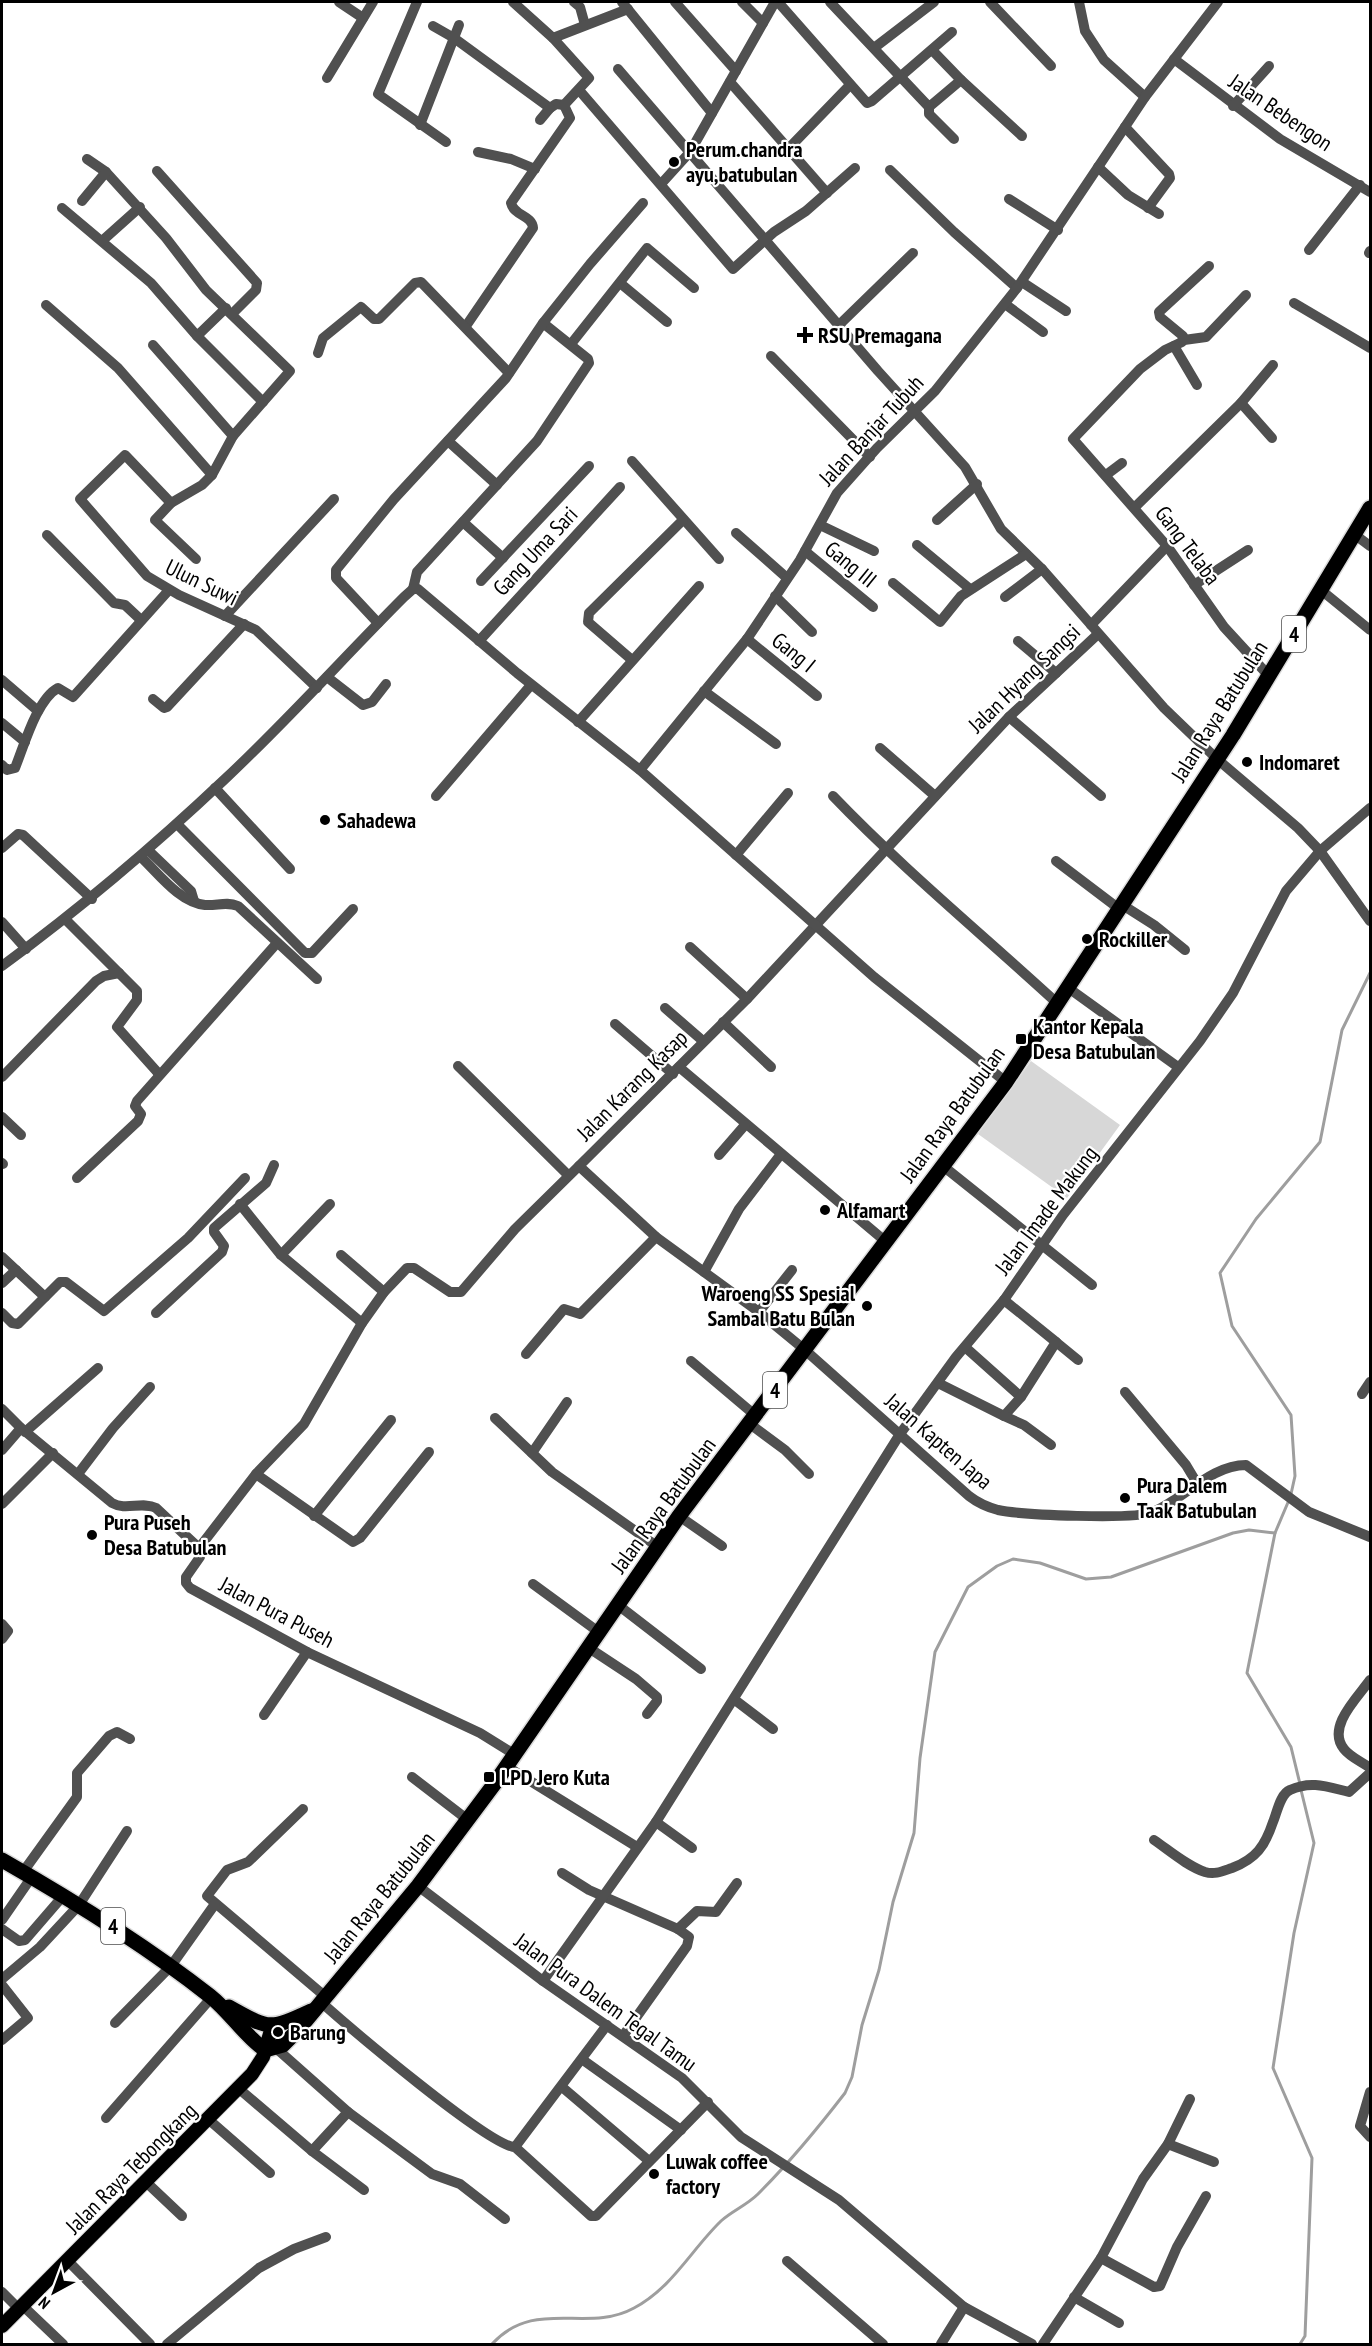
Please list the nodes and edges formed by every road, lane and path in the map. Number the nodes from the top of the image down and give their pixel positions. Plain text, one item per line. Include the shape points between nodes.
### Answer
1 (339, 2) edge
2 (373, 2) edge
3 (417, 2) edge
4 (513, 2) edge
5 (590, 2) edge
6 (675, 2) edge
7 (742, 2) edge
8 (777, 2) edge
9 (830, 2) edge
10 (934, 2) edge
11 (990, 2) edge
12 (1079, 2) edge
13 (1218, 2) edge
14 (577, 4) edge
15 (625, 5) edge
16 (363, 18) junction
17 (763, 23) junction
18 (459, 25) dead end
19 (585, 25) junction
20 (433, 26) dead end
21 (952, 32) dead end
22 (454, 38) junction
23 (553, 38) junction
24 (874, 48) junction
25 (932, 50) junction
26 (1174, 59) junction
27 (1052, 66) dead end
28 (1269, 66) dead end
29 (618, 69) dead end
30 (736, 71) junction
31 (901, 76) junction
32 (327, 78) dead end
33 (961, 80) junction
34 (730, 82) junction
35 (850, 85) junction
36 (579, 90) junction
37 (1145, 97) junction
38 (564, 105) junction
39 (1233, 106) junction
40 (929, 107) junction
41 (550, 108) junction
42 (712, 113) junction
43 (540, 120) dead end
44 (420, 125) junction
45 (1125, 127) junction
46 (1022, 136) dead end
47 (954, 140) dead end
48 (446, 142) dead end
49 (790, 147) junction
50 (478, 152) dead end
51 (690, 152) junction
52 (87, 159) dead end
53 (1098, 167) junction
54 (855, 168) dead end
55 (535, 169) junction
56 (891, 170) dead end
57 (157, 171) dead end
58 (106, 172) junction
59 (661, 184) junction
60 (1360, 185) junction
61 (1371, 192) edge
62 (827, 193) junction
63 (1009, 199) dead end
64 (82, 201) dead end
65 (643, 203) dead end
66 (140, 207) junction
67 (62, 208) dead end
68 (1148, 208) junction
69 (1159, 214) dead end
70 (1058, 231) junction
71 (765, 239) junction
72 (102, 242) junction
73 (1309, 250) dead end
74 (913, 254) dead end
75 (1209, 266) dead end
76 (620, 283) junction
77 (1019, 285) junction
78 (694, 288) dead end
79 (1246, 295) dead end
80 (1294, 303) dead end
81 (1005, 304) junction
82 (46, 305) dead end
83 (229, 311) junction
84 (1066, 311) dead end
85 (667, 322) dead end
86 (543, 323) junction
87 (839, 325) junction
88 (466, 326) junction
89 (1043, 332) dead end
90 (197, 336) junction
91 (1184, 340) junction
92 (571, 344) junction
93 (153, 345) dead end
94 (1174, 346) junction
95 (1371, 348) edge
96 (318, 353) dead end
97 (771, 356) dead end
98 (1273, 365) dead end
99 (509, 373) junction
100 (1197, 385) dead end
101 (263, 402) junction
102 (1241, 403) junction
103 (915, 412) junction
104 (233, 436) junction
105 (1272, 438) dead end
106 (448, 441) junction
107 (870, 457) junction
108 (632, 461) dead end
109 (1122, 463) dead end
110 (589, 466) dead end
111 (212, 475) junction
112 (1106, 475) junction
113 (977, 484) junction
114 (497, 485) junction
115 (620, 487) dead end
116 (334, 499) dead end
117 (171, 503) junction
118 (1135, 507) junction
119 (1371, 508) edge
120 (683, 520) junction
121 (937, 520) dead end
122 (463, 522) junction
123 (820, 525) junction
124 (736, 533) dead end
125 (1354, 534) junction
126 (47, 535) dead end
127 (917, 545) dead end
128 (1167, 546) junction
129 (1371, 546) edge
130 (1248, 550) dead end
131 (805, 551) junction
132 (874, 551) dead end
133 (1026, 554) junction
134 (502, 558) junction
135 (196, 559) dead end
136 (719, 559) dead end
137 (1042, 569) junction
138 (787, 578) junction
139 (481, 581) dead end
140 (892, 583) dead end
141 (1194, 585) junction
142 (699, 586) dead end
143 (413, 589) junction
144 (970, 589) junction
145 (169, 590) junction
146 (1321, 590) junction
147 (775, 596) junction
148 (1005, 597) dead end
149 (873, 607) dead end
150 (225, 616) junction
151 (141, 620) junction
152 (378, 623) junction
153 (244, 624) junction
154 (1094, 630) junction
155 (1371, 630) edge
156 (812, 632) dead end
157 (747, 639) junction
158 (479, 640) junction
159 (1018, 641) dead end
160 (632, 660) junction
161 (1056, 673) junction
162 (1269, 676) junction
163 (327, 677) junction
164 (2, 680) edge
165 (386, 684) dead end
166 (531, 685) junction
167 (317, 688) junction
168 (704, 691) junction
169 (817, 696) dead end
170 (153, 699) dead end
171 (38, 711) junction
172 (1009, 717) junction
173 (578, 722) junction
174 (2, 723) edge
175 (25, 742) junction
176 (776, 744) dead end
177 (880, 747) dead end
178 (1217, 759) junction
179 (2, 765) edge
180 (640, 770) junction
181 (215, 788) junction
182 (788, 793) dead end
183 (935, 795) junction
184 (436, 796) dead end
185 (832, 796) dead end
186 (1101, 796) dead end
187 (1370, 808) edge
188 (177, 824) junction
189 (2, 848) edge
190 (886, 850) junction
191 (1320, 851) junction
192 (145, 853) junction
193 (736, 855) junction
194 (1056, 861) dead end
195 (290, 868) dead end
196 (92, 899) junction
197 (1119, 906) junction
198 (353, 909) dead end
199 (64, 919) junction
200 (1371, 921) edge
201 (2, 922) edge
202 (815, 924) junction
203 (277, 943) junction
204 (690, 947) dead end
205 (26, 949) junction
206 (1185, 950) dead end
207 (2, 966) edge
208 (120, 973) junction
209 (317, 979) dead end
210 (1067, 987) junction
211 (747, 999) junction
212 (1057, 1003) junction
213 (665, 1008) dead end
214 (723, 1022) junction
215 (615, 1024) dead end
216 (703, 1041) junction
217 (458, 1066) dead end
218 (771, 1067) dead end
219 (1178, 1067) junction
220 (676, 1071) junction
221 (159, 1074) junction
222 (2, 1077) edge
223 (1006, 1082) junction
224 (2, 1117) edge
225 (745, 1125) junction
226 (21, 1135) dead end
227 (781, 1154) junction
228 (719, 1155) dead end
229 (274, 1165) dead end
230 (579, 1166) junction
231 (943, 1166) junction
232 (568, 1175) junction
233 (77, 1178) dead end
234 (245, 1178) dead end
235 (240, 1204) junction
236 (330, 1204) dead end
237 (656, 1237) junction
238 (885, 1241) junction
239 (1043, 1245) junction
240 (281, 1255) junction
241 (341, 1255) dead end
242 (2, 1257) edge
243 (16, 1270) junction
244 (792, 1270) dead end
245 (704, 1272) junction
246 (2, 1283) edge
247 (1092, 1285) dead end
248 (384, 1292) junction
249 (45, 1297) junction
250 (1004, 1300) junction
251 (759, 1312) junction
252 (2, 1313) edge
253 (156, 1313) dead end
254 (362, 1323) junction
255 (1056, 1342) junction
256 (965, 1347) junction
257 (805, 1350) junction
258 (526, 1354) dead end
259 (691, 1360) dead end
260 (1078, 1360) dead end
261 (98, 1368) dead end
262 (1371, 1382) edge
263 (938, 1383) junction
264 (150, 1387) dead end
265 (1125, 1392) dead end
266 (1362, 1394) dead end
267 (1021, 1396) junction
268 (567, 1402) dead end
269 (2, 1409) edge
270 (1004, 1416) junction
271 (495, 1418) dead end
272 (392, 1420) dead end
273 (753, 1420) junction
274 (23, 1430) junction
275 (900, 1434) junction
276 (1051, 1444) dead end
277 (2, 1450) edge
278 (429, 1452) dead end
279 (53, 1453) junction
280 (532, 1453) junction
281 (78, 1474) junction
282 (256, 1474) junction
283 (809, 1474) dead end
284 (1198, 1485) junction
285 (2, 1504) edge
286 (315, 1516) junction
287 (680, 1516) junction
288 (1371, 1537) edge
289 (722, 1546) dead end
290 (658, 1547) junction
291 (199, 1548) junction
292 (533, 1584) dead end
293 (618, 1605) junction
294 (2, 1624) edge
295 (600, 1633) junction
296 (2, 1639) edge
297 (589, 1648) junction
298 (307, 1652) junction
299 (700, 1669) dead end
300 (1371, 1680) edge
301 (735, 1700) junction
302 (647, 1714) dead end
303 (264, 1715) dead end
304 (773, 1729) dead end
305 (130, 1739) dead end
306 (510, 1760) junction
307 (1371, 1771) edge
308 (412, 1777) dead end
309 (303, 1809) dead end
310 (468, 1820) junction
311 (656, 1822) junction
312 (127, 1831) dead end
313 (1154, 1840) dead end
314 (637, 1847) junction
315 (692, 1848) dead end
316 (2, 1860) edge
317 (562, 1873) dead end
318 (27, 1875) junction
319 (737, 1883) dead end
320 (418, 1886) junction
321 (604, 1895) junction
322 (63, 1896) junction
323 (215, 1904) junction
324 (79, 1905) junction
325 (2, 1920) edge
326 (2, 1929) edge
327 (678, 1929) junction
328 (171, 1966) junction
329 (2, 1979) edge
330 (543, 1981) junction
331 (2, 1985) edge
332 (215, 1999) junction
333 (322, 2003) junction
334 (115, 2023) dead end
335 (608, 2025) junction
336 (272, 2027) junction
337 (622, 2036) junction
338 (2, 2040) edge
339 (271, 2050) junction
340 (583, 2060) junction
341 (562, 2087) junction
342 (238, 2088) junction
343 (1371, 2092) edge
344 (1190, 2099) dead end
345 (708, 2102) junction
346 (348, 2112) junction
347 (106, 2118) dead end
348 (208, 2119) junction
349 (681, 2130) junction
350 (1371, 2137) edge
351 (1168, 2144) junction
352 (515, 2147) junction
353 (312, 2151) junction
354 (649, 2161) junction
355 (1214, 2162) dead end
356 (270, 2173) dead end
357 (146, 2182) junction
358 (364, 2190) dead end
359 (1206, 2196) dead end
360 (182, 2216) dead end
361 (505, 2219) dead end
362 (326, 2237) dead end
363 (1101, 2258) junction
364 (68, 2261) junction
365 (787, 2261) dead end
366 (2, 2292) edge
367 (1074, 2297) junction
368 (964, 2307) junction
369 (11, 2314) edge
370 (1119, 2323) dead end
371 (63, 2344) edge
372 (150, 2344) edge
373 (167, 2344) edge
374 (883, 2344) edge
375 (941, 2344) edge
376 (1032, 2344) edge
377 (1043, 2344) edge

1 - 16 street
2 - 16 street
3 - 44 street via 378,94
4 - 23 street
5 - 14 street
6 - 30 street
7 - 17 street
8 - 17 street
8 - 35 street
9 - 24 street
10 - 24 street
11 - 27 street
12 - 37 street via 1083,26 1104,60
13 - 26 street, Jalan Banjar Tubuh
14 - 19 street
15 - 19 street
15 - 42 street
16 - 32 street
17 - 30 street
18 - 22 street
19 - 23 street
20 - 22 street
21 - 25 street
22 - 41 street
22 - 44 street
23 - 36 street via 589,78
24 - 31 street
25 - 31 street
25 - 33 street
26 - 37 street, Jalan Banjar Tubuh
26 - 39 street, Jalan Bebengon
28 - 39 street
29 - 51 street, Jalan Hyang Sangsi
30 - 34 street
31 - 35 street via 869,103
31 - 40 street
33 - 40 street
33 - 46 street
34 - 42 street
34 - 49 street
35 - 49 street
36 - 38 street
36 - 59 street
37 - 45 street, Jalan Banjar Tubuh
38 - 41 street
38 - 55 street via 570,117
39 - 60 street, Jalan Bebengon via 1280,139
40 - 47 street via 929,114
41 - 43 street
42 - 51 street
44 - 48 street
45 - 53 street, Jalan Banjar Tubuh
45 - 68 street via 1169,174
49 - 62 street
50 - 55 street
51 - 59 street
51 - 71 street, Jalan Hyang Sangsi
52 - 58 street
53 - 68 street
53 - 70 street, Jalan Banjar Tubuh
54 - 62 street
55 - 88 street via 511,203 515,211 531,221 533,228
56 - 77 street via 954,232
57 - 83 street via 257,283 256,290
58 - 64 street
58 - 66 street
59 - 71 street via 733,269
60 - 61 street, Jalan Bebengon
60 - 73 street
62 - 71 street
63 - 70 street
65 - 86 street
66 - 72 street
66 - 83 street via 206,290
67 - 72 street
68 - 69 street
70 - 77 street, Jalan Banjar Tubuh
71 - 87 street, Jalan Hyang Sangsi
72 - 90 street via 151,283
74 - 87 street
75 - 91 street via 1160,312 1160,317 1173,325
76 - 78 street via 647,248
76 - 85 street
76 - 92 street
77 - 81 street, Jalan Banjar Tubuh
77 - 84 street
79 - 91 street via 1206,337
80 - 95 street
81 - 89 street
81 - 103 street, Jalan Banjar Tubuh
82 - 111 street via 118,368
83 - 90 street
83 - 101 street via 290,371
86 - 92 street
86 - 99 street
87 - 103 street, Jalan Hyang Sangsi
88 - 96 street via 423,283 417,282 379,319 361,307 323,338
88 - 99 street
90 - 101 street
91 - 94 street
92 - 114 street via 589,363 537,441
93 - 104 street
94 - 100 street
94 - 112 street, Gang Telaba via 1140,369 1073,439
97 - 107 street
98 - 102 street
99 - 106 street
101 - 104 street
102 - 105 street
102 - 118 street
103 - 107 street, Jalan Banjar Tubuh
103 - 113 street, Jalan Hyang Sangsi
104 - 111 street
106 - 114 street
106 - 152 street via 336,570 334,576
107 - 123 street, Jalan Banjar Tubuh via 837,493
108 - 120 street
109 - 112 street
110 - 134 street
111 - 117 street
112 - 118 street, Gang Telaba
113 - 121 street
113 - 133 street, Jalan Hyang Sangsi via 993,519
114 - 122 street
115 - 158 street, Gang Uma Sari
116 - 150 street
117 - 135 street via 157,517 157,524
117 - 145 street, Ulun Suwi via 125,454 80,499 141,571
118 - 128 street, Gang Telaba
119 - 125 highway, Jalan Raya Batubulan / 4
120 - 136 street
120 - 160 street via 589,613 588,622
122 - 134 street
122 - 143 street via 417,572
123 - 131 street, Jalan Banjar Tubuh
123 - 132 street
124 - 138 street
125 - 129 street
125 - 146 highway, Jalan Raya Batubulan / 4
126 - 151 street via 114,603 126,606
127 - 144 street
128 - 141 street, Gang Telaba
128 - 154 street
130 - 141 street
131 - 138 street, Jalan Banjar Tubuh
131 - 149 street, Gang III
133 - 137 street, Jalan Hyang Sangsi
133 - 144 street
134 - 139 street
137 - 148 street
137 - 154 street, Jalan Hyang Sangsi
138 - 147 street, Jalan Banjar Tubuh
140 - 144 street via 940,622
141 - 162 street, Gang Telaba via 1224,627
142 - 160 street
143 - 152 street
143 - 158 street via 424,591
145 - 150 street, Ulun Suwi
145 - 151 street
146 - 155 street
146 - 162 highway, Jalan Raya Batubulan / 4
147 - 156 street
147 - 157 street, Jalan Banjar Tubuh
150 - 153 street, Ulun Suwi
151 - 171 street via 73,697 56,688
152 - 163 street
153 - 167 street, Ulun Suwi via 262,634
153 - 170 street via 167,707
154 - 161 street, Jalan Hyang Sangsi
154 - 178 street via 1148,692
157 - 168 street, Jalan Banjar Tubuh
157 - 169 street, Gang I
158 - 166 street
159 - 161 street
160 - 173 street
161 - 172 street, Jalan Hyang Sangsi
162 - 178 highway, Jalan Raya Batubulan / 4
163 - 165 street via 363,705 372,702
163 - 167 street
164 - 171 street
166 - 173 street
166 - 184 street
167 - 181 street
168 - 176 street
168 - 180 street, Jalan Banjar Tubuh
171 - 175 street
172 - 183 street, Jalan Hyang Sangsi
172 - 186 street
173 - 180 street
174 - 175 street
175 - 179 street via 15,768 7,770
177 - 183 street
178 - 191 street via 1270,802
178 - 197 highway, Jalan Raya Batubulan / 4
180 - 193 street
181 - 188 street
181 - 195 street
182 - 193 street
183 - 190 street, Jalan Hyang Sangsi
185 - 190 street
187 - 191 street, Jalan Imade Makung
188 - 192 street
188 - 198 street via 305,953 312,953
189 - 196 street via 18,834 23,835
190 - 202 street, Jalan Hyang Sangsi
190 - 212 street
191 - 200 street
191 - 219 street, Jalan Imade Makung via 1279,900 1233,993
192 - 196 street
192 - 203 street via 185,899 206,905 228,902 238,906
193 - 202 street
194 - 197 street
196 - 199 street
197 - 206 street via 1154,925
197 - 210 highway, Jalan Raya Batubulan / 4
199 - 205 street
199 - 208 street
201 - 205 street
202 - 211 street, Jalan Karang Kasap
202 - 223 street via 874,977
203 - 209 street
203 - 221 street
204 - 211 street
205 - 207 street
208 - 221 street via 139,995 117,1027
208 - 222 street via 96,981
210 - 212 highway, Jalan Raya Batubulan / 4
210 - 219 street
211 - 214 street, Jalan Karang Kasap
212 - 223 highway, Jalan Raya Batubulan / 4
213 - 216 street
214 - 216 street, Jalan Karang Kasap
214 - 218 street
215 - 220 street
216 - 220 street, Jalan Karang Kasap
217 - 232 street
219 - 239 street, Jalan Imade Makung
220 - 225 street
220 - 230 street, Jalan Karang Kasap
221 - 233 street via 136,1103 140,1118
223 - 231 highway, Jalan Raya Batubulan / 4
224 - 226 street
225 - 227 street
225 - 228 street
227 - 238 street
227 - 245 street via 739,1209
229 - 235 street via 266,1183
230 - 232 street
230 - 237 street, Jalan Karang Kasap
231 - 238 highway, Jalan Raya Batubulan / 4
231 - 239 street
232 - 248 street via 461,1292 450,1292 411,1267
234 - 249 street via 188,1238 104,1311 63,1281
235 - 240 street
235 - 253 street via 213,1230 224,1246 222,1252
236 - 240 street
237 - 245 street, Jalan Karang Kasap
237 - 258 street via 580,1314 562,1311
238 - 257 highway, Jalan Raya Batubulan / 4
239 - 247 street
239 - 250 street, Jalan Imade Makung
240 - 254 street
241 - 248 street
242 - 243 street
243 - 246 street
243 - 249 street
244 - 251 street
245 - 251 street, Jalan Karang Kasap
248 - 254 street
249 - 252 street via 18,1324
250 - 255 street
250 - 256 street, Jalan Imade Makung
251 - 257 street, Jalan Karang Kasap
254 - 282 street via 303,1424
255 - 260 street
255 - 267 street
256 - 263 street, Jalan Imade Makung
256 - 267 street
257 - 273 highway, Jalan Raya Batubulan / 4
257 - 275 street, Jalan Kapten Japa
259 - 273 street
261 - 274 street
262 - 266 street
263 - 270 street
263 - 275 street, Jalan Imade Makung
264 - 281 street
265 - 284 street
267 - 270 street
268 - 280 street
269 - 274 street
270 - 276 street
271 - 280 street
272 - 286 street
273 - 283 street
273 - 287 highway, Jalan Raya Batubulan / 4
274 - 277 street
274 - 279 street
275 - 284 street, Jalan Kapten Japa via 975,1501 1000,1510 1142,1515
275 - 301 street, Jalan Imade Makung
278 - 286 street via 357,1541 348,1540
279 - 281 street
279 - 285 street
280 - 290 street via 571,1486
281 - 291 street via 117,1506 149,1504 156,1508
282 - 286 street
282 - 291 street
284 - 288 street, Jalan Kapten Japa via 1243,1465 1251,1467 1309,1512
287 - 289 street
287 - 290 highway, Jalan Raya Batubulan / 4
290 - 293 highway, Jalan Raya Batubulan / 4
291 - 298 street, Jalan Pura Puseh via 201,1556 186,1577 188,1585
292 - 295 street
293 - 295 highway, Jalan Raya Batubulan / 4
293 - 299 street
294 - 296 street via 8,1630
295 - 297 highway, Jalan Raya Batubulan / 4
297 - 302 street via 636,1678 657,1697
297 - 306 highway, Jalan Raya Batubulan / 4
298 - 303 street
298 - 306 street, Jalan Pura Puseh via 480,1733
300 - 307 street via 1338,1731 1343,1748
301 - 304 street
301 - 311 street, Jalan Imade Makung
305 - 318 street via 117,1732 109,1736 76,1773 78,1797
306 - 310 highway, Jalan Raya Batubulan / 4
306 - 314 street, Jalan Pura Puseh
307 - 313 street via 1349,1792 1323,1784 1290,1790 1283,1797 1256,1856 1219,1873 1206,1872
308 - 310 street
309 - 323 street via 248,1862 224,1873 208,1895
310 - 320 highway, Jalan Raya Batubulan / 4
311 - 314 street, Jalan Imade Makung
311 - 315 street
312 - 324 street
314 - 321 street, Jalan Imade Makung
316 - 318 highway, 4
317 - 321 street
318 - 322 highway, 4
318 - 325 street
319 - 327 street via 717,1912 697,1911
320 - 330 street, Jalan Pura Dalem Tegal Tamu
320 - 333 highway, Jalan Raya Batubulan / 4
321 - 327 street
321 - 330 street, Jalan Imade Makung
322 - 324 highway, 4
322 - 326 street via 25,1940 19,1941
323 - 328 street
323 - 333 street
324 - 328 highway, 4
324 - 329 street via 40,1947
327 - 337 street via 689,1937 688,1944
328 - 332 highway, 4
328 - 334 street
330 - 335 street, Jalan Pura Dalem Tegal Tamu
331 - 338 street via 28,2016
332 - 336 highway, 4
332 - 339 highway, 4 via 253,2041
332 - 347 street
333 - 336 highway, Jalan Raya Batubulan / 4
333 - 339 highway, Jalan Raya Batubulan / 4
333 - 352 street via 440,2100 501,2143
335 - 337 street, Jalan Pura Dalem Tegal Tamu
335 - 340 street
336 - 339 main road, Jalan Raya Tebongkang
337 - 345 street, Jalan Pura Dalem Tegal Tamu via 682,2078
339 - 342 main road, Jalan Raya Tebongkang
339 - 346 street
340 - 341 street
340 - 349 street
341 - 352 street
341 - 354 street
342 - 348 main road, Jalan Raya Tebongkang
342 - 353 street
343 - 350 street via 1360,2126
344 - 351 street
345 - 349 street
345 - 368 street, Jalan Pura Dalem Tegal Tamu via 741,2136 839,2200
346 - 353 street
346 - 361 street via 432,2174 460,2184
348 - 356 street
348 - 357 main road, Jalan Raya Tebongkang
349 - 354 street
351 - 355 street
351 - 363 street via 1143,2179
352 - 354 street via 591,2216 596,2216
353 - 358 street
357 - 360 street
357 - 364 main road, Jalan Raya Tebongkang
359 - 363 street via 1160,2286 1154,2287
362 - 373 street via 260,2268
363 - 367 street
364 - 369 main road, Jalan Raya Tebongkang
364 - 372 street
365 - 374 street
366 - 369 street
367 - 370 street
367 - 377 street
368 - 375 street
368 - 376 street, Jalan Pura Dalem Tegal Tamu
369 - 371 street

